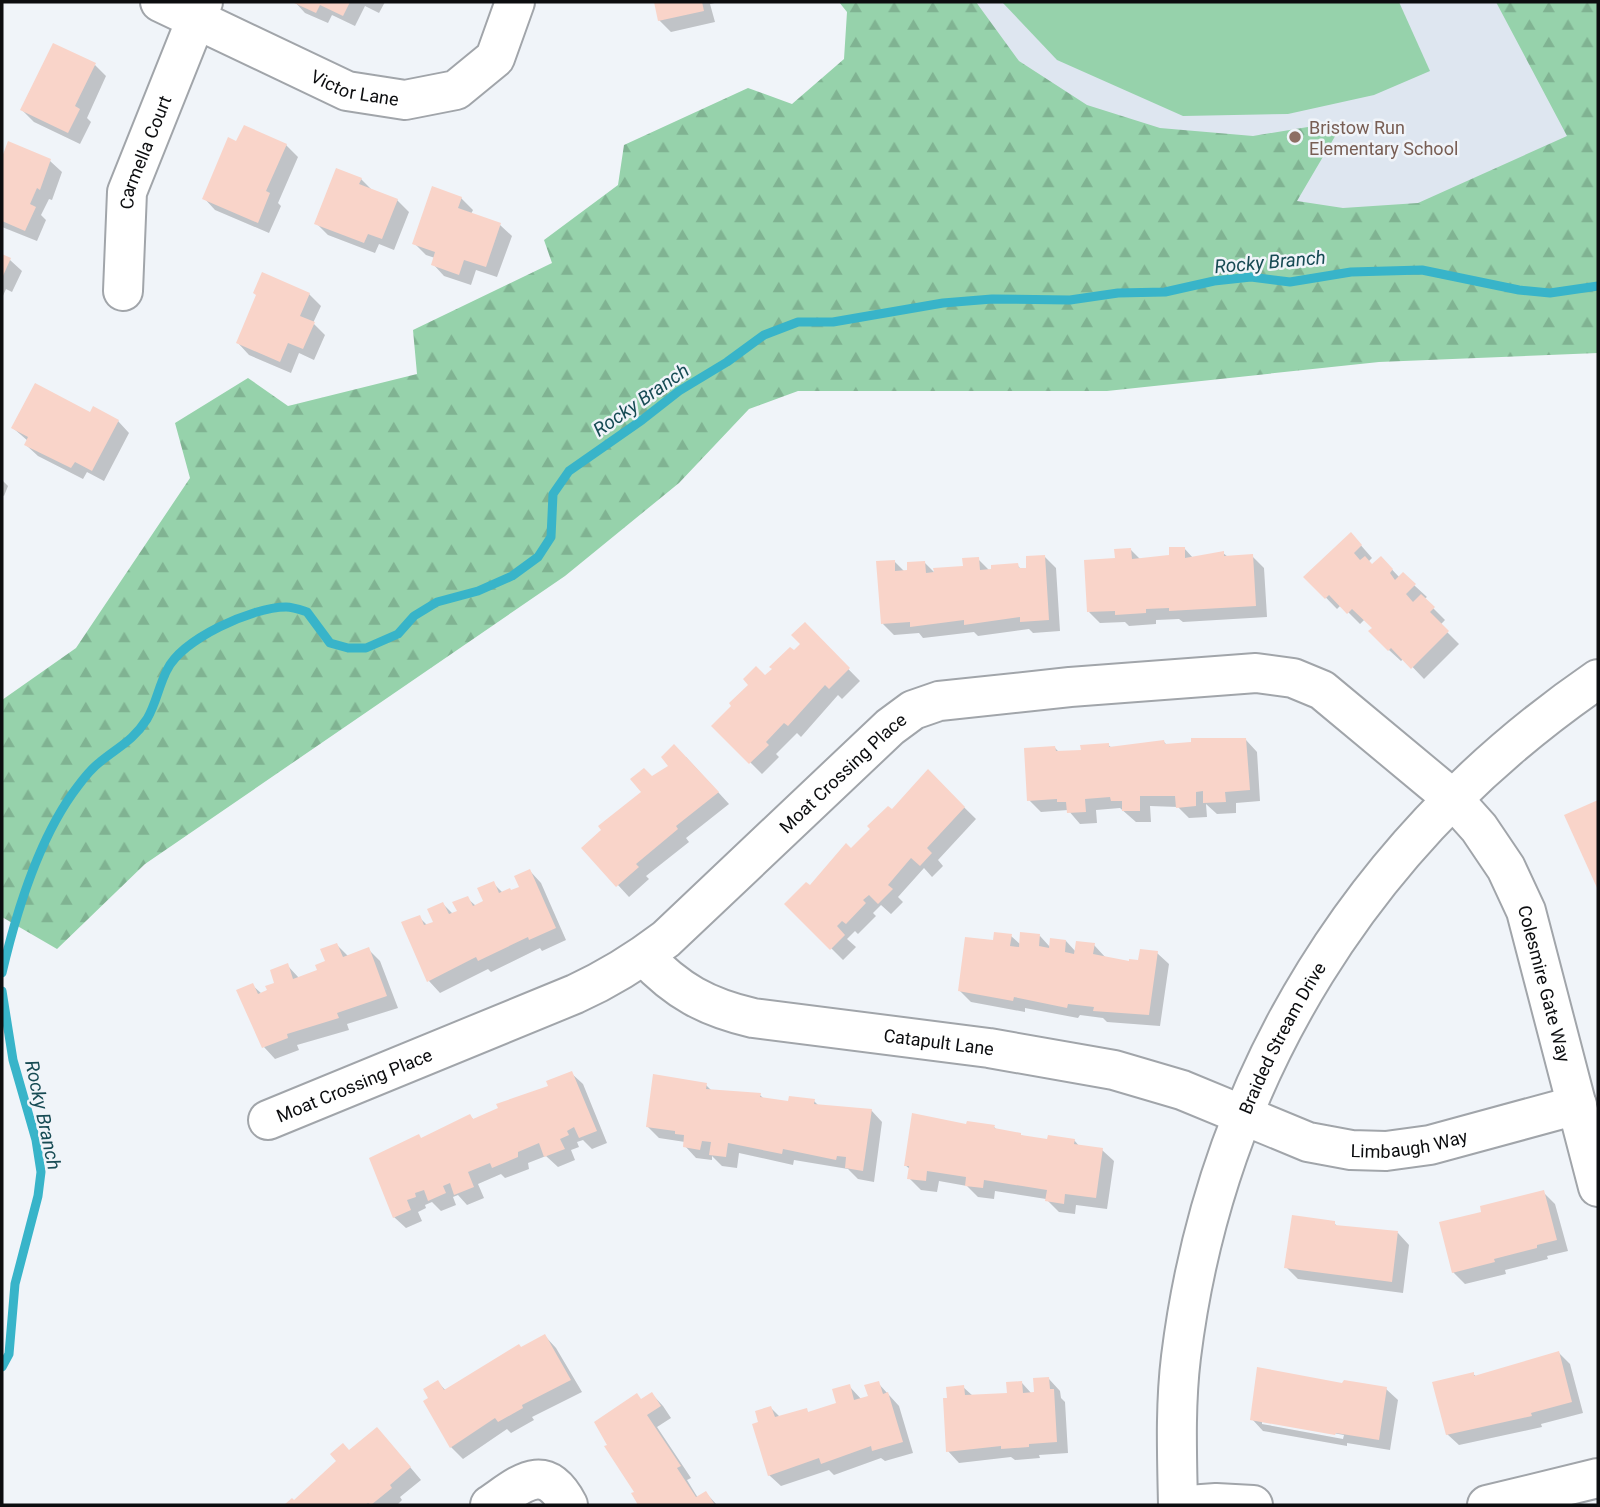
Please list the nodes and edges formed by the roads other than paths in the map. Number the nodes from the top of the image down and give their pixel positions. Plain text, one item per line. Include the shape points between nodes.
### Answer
1 (160, 2) edge
2 (515, 2) edge
3 (199, 10) edge
4 (123, 292) dead end
5 (1598, 679) edge
6 (1453, 799) junction
7 (644, 956) junction
8 (1577, 1105) junction
9 (1244, 1115) junction
10 (268, 1120) dead end
11 (1598, 1187) edge
12 (1598, 1478) edge
13 (490, 1505) edge
14 (568, 1505) edge
15 (1178, 1505) edge
16 (1188, 1505) edge
17 (1253, 1505) edge
18 (1487, 1505) edge

1 - 3 street, Victor Lane
2 - 3 street, Victor Lane via 495,58 456,90 405,100 348,91
3 - 4 street, Carmella Court via 127,192
5 - 6 street, Braided Stream Drive via 1489,764
6 - 7 street, Moat Crossing Place via 1322,690 1293,678 1256,673 939,701 913,710 890,727
6 - 8 street, Colesmire Gate Way via 1506,867 1526,911
6 - 9 street, Braided Stream Drive via 1387,870 1308,980
7 - 9 street, Catapult Lane via 692,997 725,1011 1114,1070
7 - 10 street, Moat Crossing Place via 575,994
8 - 9 street, Limbaugh Way via 1430,1145 1386,1151 1308,1142
8 - 11 street, Colesmire Gate Way
9 - 15 street, Braided Stream Drive via 1212,1205 1193,1281 1180,1372
12 - 18 street
13 - 14 street via 534,1479 560,1489
16 - 17 street

